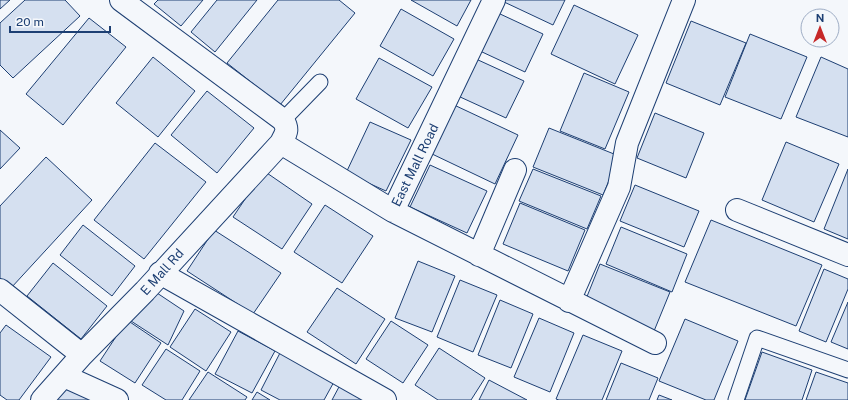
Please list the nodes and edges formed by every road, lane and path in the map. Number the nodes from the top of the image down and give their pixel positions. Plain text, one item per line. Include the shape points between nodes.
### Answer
1 (121, 0) edge
2 (494, 0) edge
3 (684, 0) edge
4 (320, 82) dead end
5 (283, 120) junction
6 (281, 143) junction
7 (515, 170) dead end
8 (737, 210) dead end
9 (393, 211) junction
10 (479, 255) junction
11 (848, 255) edge
12 (160, 273) junction
13 (0, 290) edge
14 (569, 301) junction
15 (655, 343) dead end
16 (82, 355) junction
17 (848, 370) edge
18 (64, 376) junction
19 (42, 400) edge
20 (117, 400) edge
21 (385, 400) edge
22 (736, 400) edge

1 - 5 street
2 - 9 street, East Mall Road
3 - 14 street via 627,143 619,187
4 - 5 lane
5 - 6 street via 287,127
6 - 9 street, East Mall Road
6 - 12 street, E Mall Rd
7 - 10 street
8 - 11 street
9 - 10 street
10 - 14 street
12 - 16 street, E Mall Rd
12 - 21 street
13 - 16 street
14 - 15 street
16 - 18 street, E Mall Rd
17 - 22 lane via 757,338
18 - 19 street, E Mall Rd
18 - 20 street

